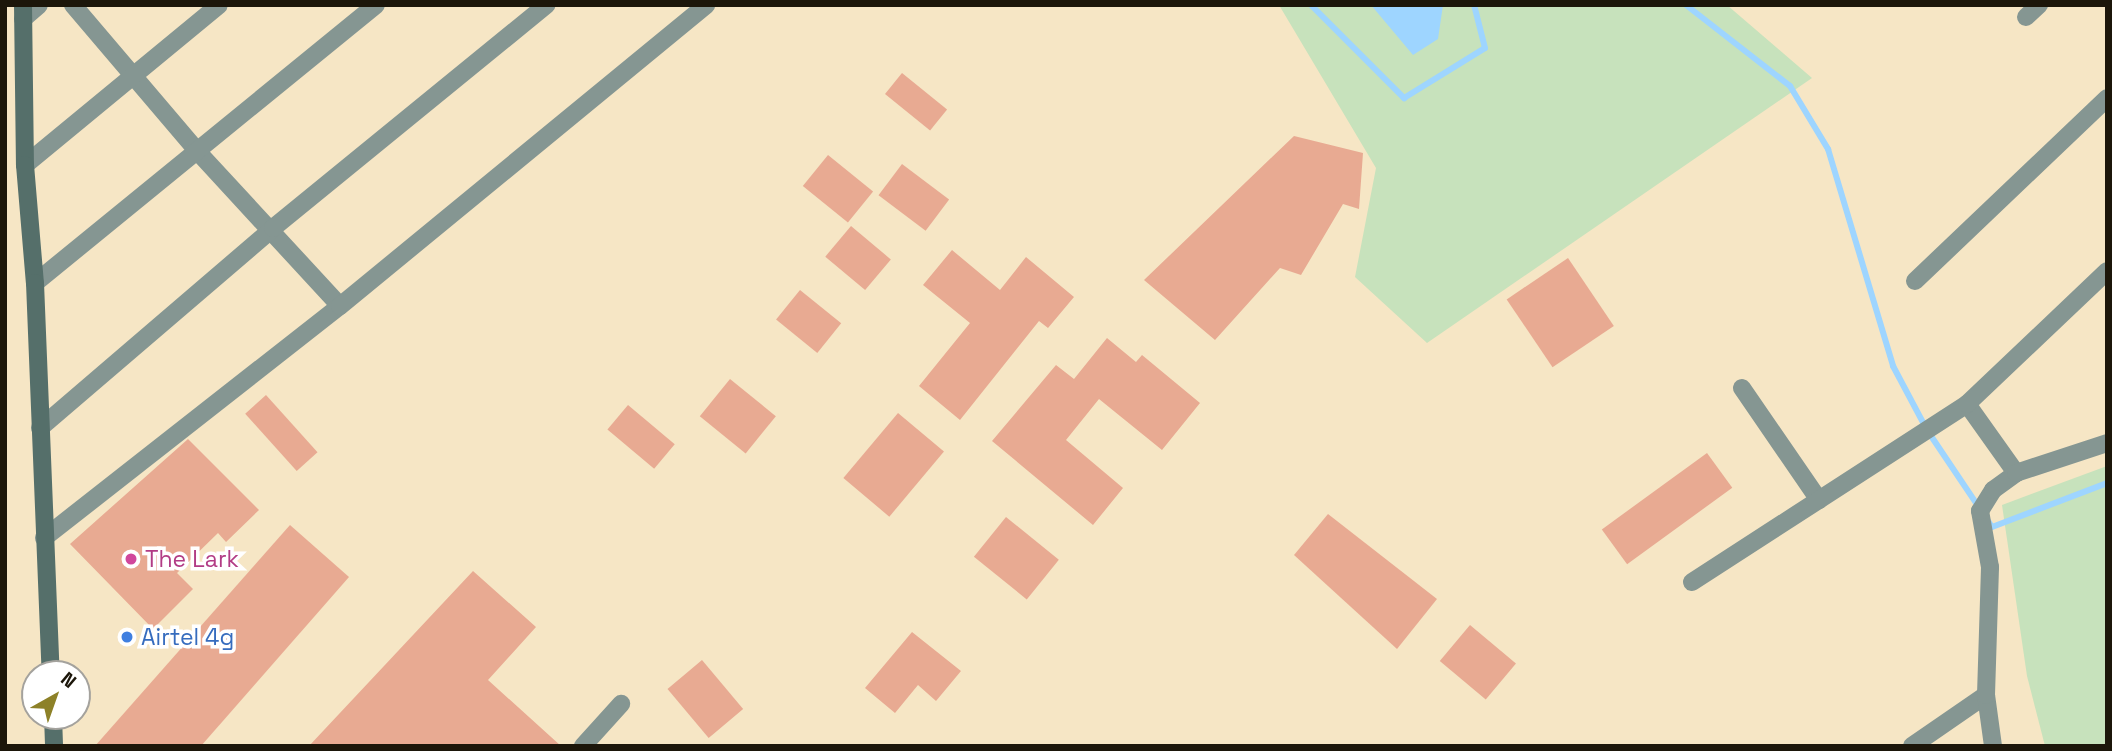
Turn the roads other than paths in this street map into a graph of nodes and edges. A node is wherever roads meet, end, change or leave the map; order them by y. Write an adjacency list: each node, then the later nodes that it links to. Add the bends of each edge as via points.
1 (38, 5): 7 (street)
2 (72, 5): 8 (street)
3 (219, 5): 8 (street)
4 (376, 5): 10 (street)
5 (546, 5): 12 (street)
6 (706, 5): 16 (street)
7 (23, 12): 11 (street)
8 (133, 76): 10 (street); 11 (street)
9 (2107, 99): 14 (street)
10 (198, 152): 12 (street); 15 (street)
11 (25, 165): 15 (street)
12 (273, 228): 16 (street); 19 (street)
13 (2107, 271): 18 (street)
14 (1915, 281)
15 (35, 282): 19 (street)
16 (340, 306): 23 (street)
17 (1742, 388): 22 (street)
18 (1967, 404): 21 (street); 22 (street)
19 (40, 428): 23 (street)
20 (2107, 443): 21 (street)
21 (2016, 473): 26 (street, via 1993,490 1980,511 1990,567)
22 (1819, 500): 24 (street)
23 (44, 538): 25 (street)
24 (1692, 582)
25 (50, 660)
26 (1986, 695): 29 (street); 30 (street)
27 (621, 704): 28 (street)
28 (583, 746)
29 (1912, 746)
30 (1993, 746)

